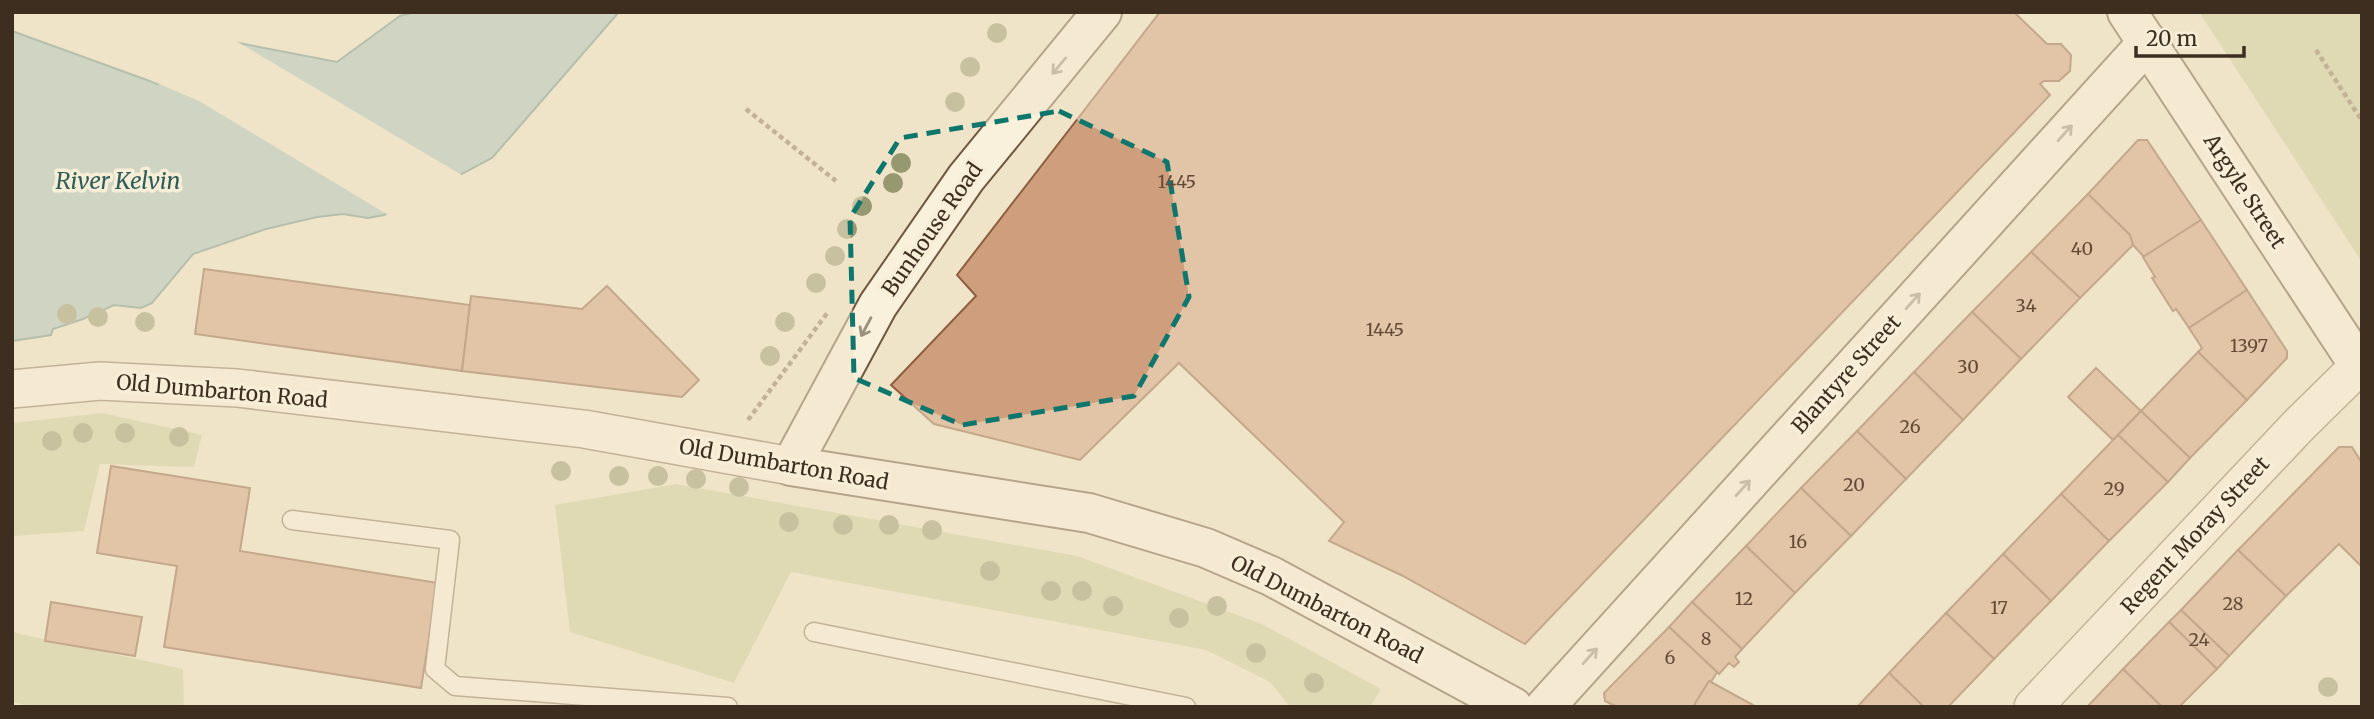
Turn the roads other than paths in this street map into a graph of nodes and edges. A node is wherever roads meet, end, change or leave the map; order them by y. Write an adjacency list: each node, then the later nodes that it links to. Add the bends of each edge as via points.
1 (1101, 12): 5 (street, Bunhouse Road, one-way to 5, via 965,178 878,305)
2 (2137, 27): 3 (street, Argyle Street); 11 (street, Blantyre Street, one-way to 2)
3 (2360, 368): 12 (street, Regent Moray Street, via 2299,425)
4 (12, 389): 5 (street, Old Dumbarton Road, via 100,381 237,388 584,429)
5 (791, 466): 10 (street, Old Dumbarton Road, via 1089,513 1206,548 1271,576)
6 (292, 520): 8 (lane, via 450,540 435,668 455,686)
7 (814, 632): 9 (lane)
8 (728, 707)
9 (1186, 707)
10 (1513, 707)
11 (1545, 707)
12 (2033, 707)

